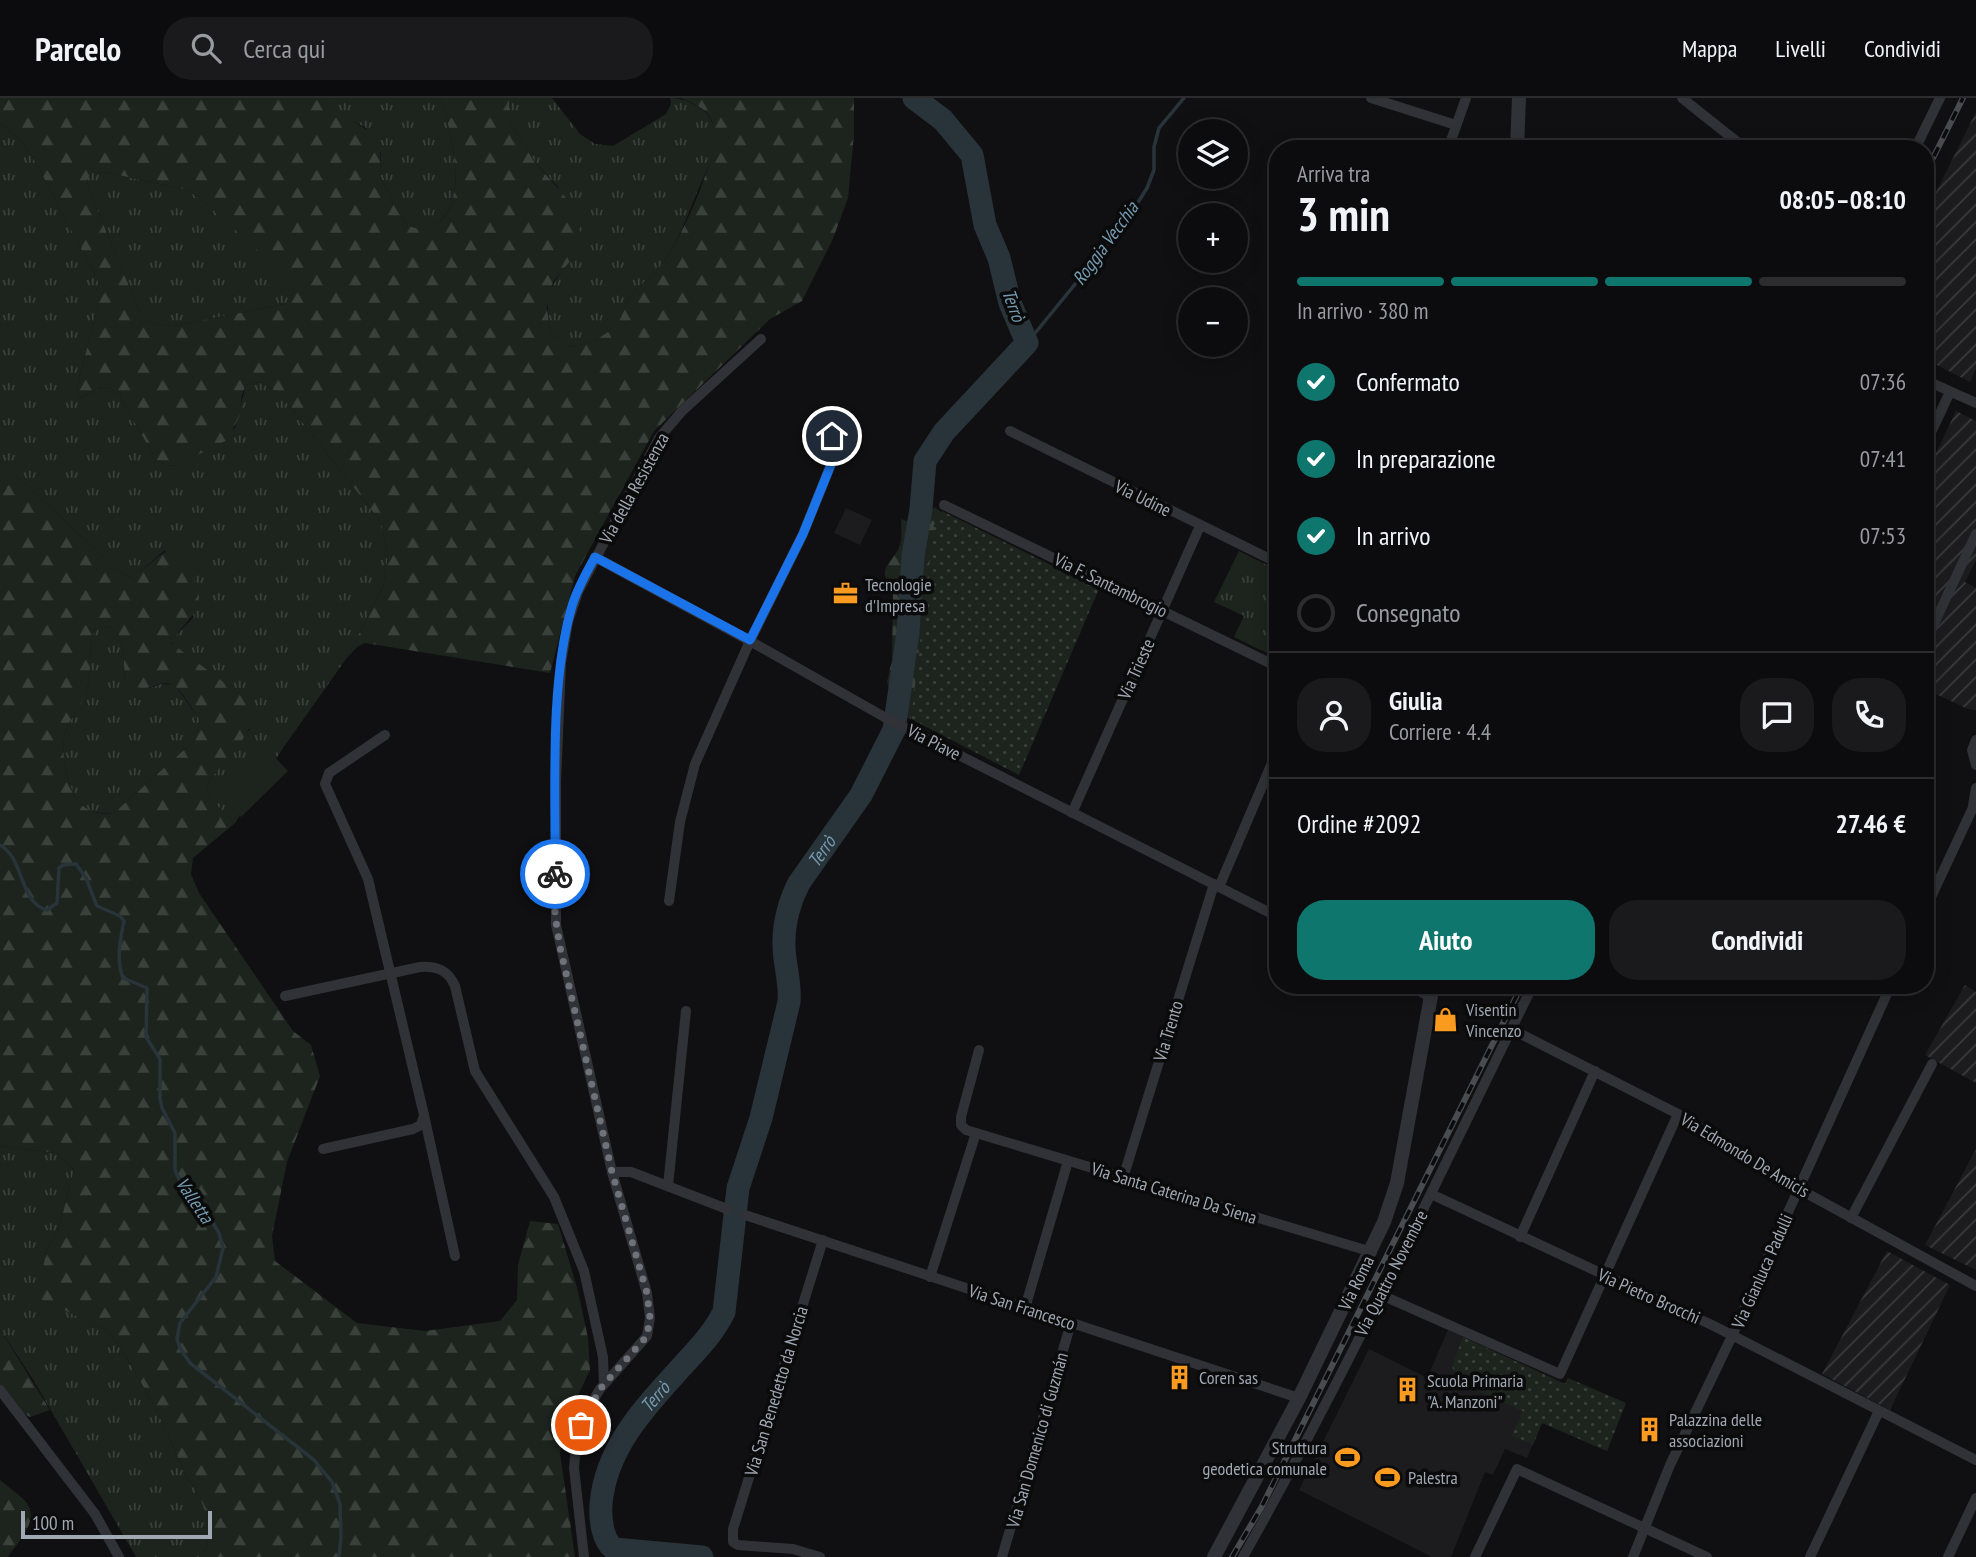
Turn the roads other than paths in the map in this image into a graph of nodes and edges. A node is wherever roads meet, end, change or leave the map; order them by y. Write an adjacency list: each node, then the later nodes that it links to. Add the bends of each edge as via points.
1 (1371, 98): 6 (street)
2 (1466, 98): 6 (street)
3 (1519, 98): 8 (street)
4 (1682, 98): 9 (street)
5 (1940, 98): 10 (street)
6 (1456, 125): 7 (street)
7 (1451, 140)
8 (1517, 140)
9 (1735, 140)
10 (1919, 140)
11 (761, 340): 21 (street, Via della Resistenza, via 663,434)
12 (1934, 384): 13 (street)
13 (1950, 392): 14 (street); 15 (street)
14 (1976, 402)
15 (1934, 426)
16 (1010, 431): 19 (street, Via Udine)
17 (832, 436): 25 (street, via 832,462 803,534)
18 (944, 505): 23 (street, Via F. Santambrogio)
19 (1200, 526): 22 (street, Via Udine); 23 (street, Via Trieste)
20 (1976, 534): 24 (street)
21 (595, 557): 25 (street, Via Piave); 53 (street, Via della Resistenza, via 573,605 560,671 555,908)
22 (1269, 559)
23 (1162, 610): 26 (street, Via F. Santambrogio); 33 (street, Via Trieste)
24 (1934, 624)
25 (750, 640): 33 (street, Via Piave, via 886,718); 36 (street, via 688,784)
26 (1269, 663)
27 (385, 735): 38 (street, via 329,773 325,784 368,880)
28 (1976, 740): 29 (street, via 1972,750)
29 (1976, 765)
30 (1269, 769): 34 (street, Via Trento)
31 (1976, 788): 32 (street)
32 (1974, 804): 35 (street)
33 (1072, 813): 34 (street, Via Piave)
34 (1217, 885): 37 (street, Via Piave); 54 (street, Via Trento)
35 (1934, 891)
36 (669, 901)
37 (1269, 912)
38 (389, 972): 42 (street); 49 (street); 72 (street, via 433,967 453,982 475,1071 554,1197 584,1271 603,1357)
39 (1431, 994): 63 (street, Via Roma, via 1396,1183)
40 (1528, 994): 44 (street, Via Quattro Novembre)
41 (1887, 994): 56 (street, Via Gianluca Padulli)
42 (285, 996)
43 (686, 1011): 55 (street)
44 (1511, 1029): 47 (street, Via Edmondo De Amicis); 57 (street, Via Quattro Novembre)
45 (979, 1050): 50 (street, via 961,1121 966,1130)
46 (1932, 1064): 60 (street)
47 (1595, 1071): 48 (street, Via Edmondo De Amicis); 61 (street)
48 (1678, 1114): 56 (street, Via Edmondo De Amicis); 65 (street)
49 (424, 1115): 51 (street, via 421,1125 413,1129); 64 (street)
50 (976, 1133): 52 (street, Via Santa Caterina Da Siena); 66 (street)
51 (323, 1149)
52 (1069, 1161): 54 (street, Via Santa Caterina Da Siena); 69 (street)
53 (612, 1172): 55 (street, via 631,1172); 72 (street, Via della Resistenza, via 650,1318 643,1342)
54 (1123, 1178): 63 (street, Via Santa Caterina Da Siena)
55 (668, 1186): 58 (street)
56 (1799, 1189): 60 (street, Via Edmondo De Amicis); 71 (street, Via Gianluca Padulli)
57 (1432, 1194): 61 (street, Via Pietro Brocchi); 68 (street, Via Quattro Novembre)
58 (727, 1209)
59 (745, 1215): 62 (street, Via San Francesco)
60 (1851, 1218): 67 (street, Via Edmondo De Amicis)
61 (1520, 1237): 65 (street, Via Pietro Brocchi)
62 (822, 1240): 66 (street, Via San Francesco); 81 (street, Via San Benedetto da Norcia, via 733,1530 733,1542 738,1545 793,1549)
63 (1372, 1252): 74 (street, Via Roma)
64 (455, 1256)
65 (1603, 1276): 68 (street, via 1560,1374); 71 (street, Via Pietro Brocchi)
66 (930, 1277): 69 (street, Via San Francesco)
67 (1976, 1286)
68 (1379, 1294): 84 (street, Via Quattro Novembre, via 1293,1469)
69 (1026, 1308): 70 (street, Via San Francesco)
70 (1072, 1323): 74 (street, Via San Francesco); 82 (street, Via San Domenico di Guzmán)
71 (1732, 1336): 75 (street, Via Pietro Brocchi); 78 (street, Via Gianluca Padulli)
72 (604, 1384): 80 (street, Via della Resistenza, via 585,1414 575,1446)
73 (0, 1390): 79 (street, via 94,1514)
74 (1300, 1398): 83 (street, Via Roma)
75 (1879, 1411): 76 (street, Via Pietro Brocchi); 88 (street)
76 (1976, 1460)
77 (1976, 1497): 89 (street)
78 (1645, 1528): 85 (street, via 1517,1469); 86 (street, Via Gianluca Padulli); 87 (street)
79 (119, 1557)
80 (584, 1557)
81 (820, 1557)
82 (1002, 1557)
83 (1214, 1557)
84 (1243, 1557)
85 (1475, 1557)
86 (1633, 1557)
87 (1707, 1557)
88 (1810, 1557)
89 (1948, 1557)

